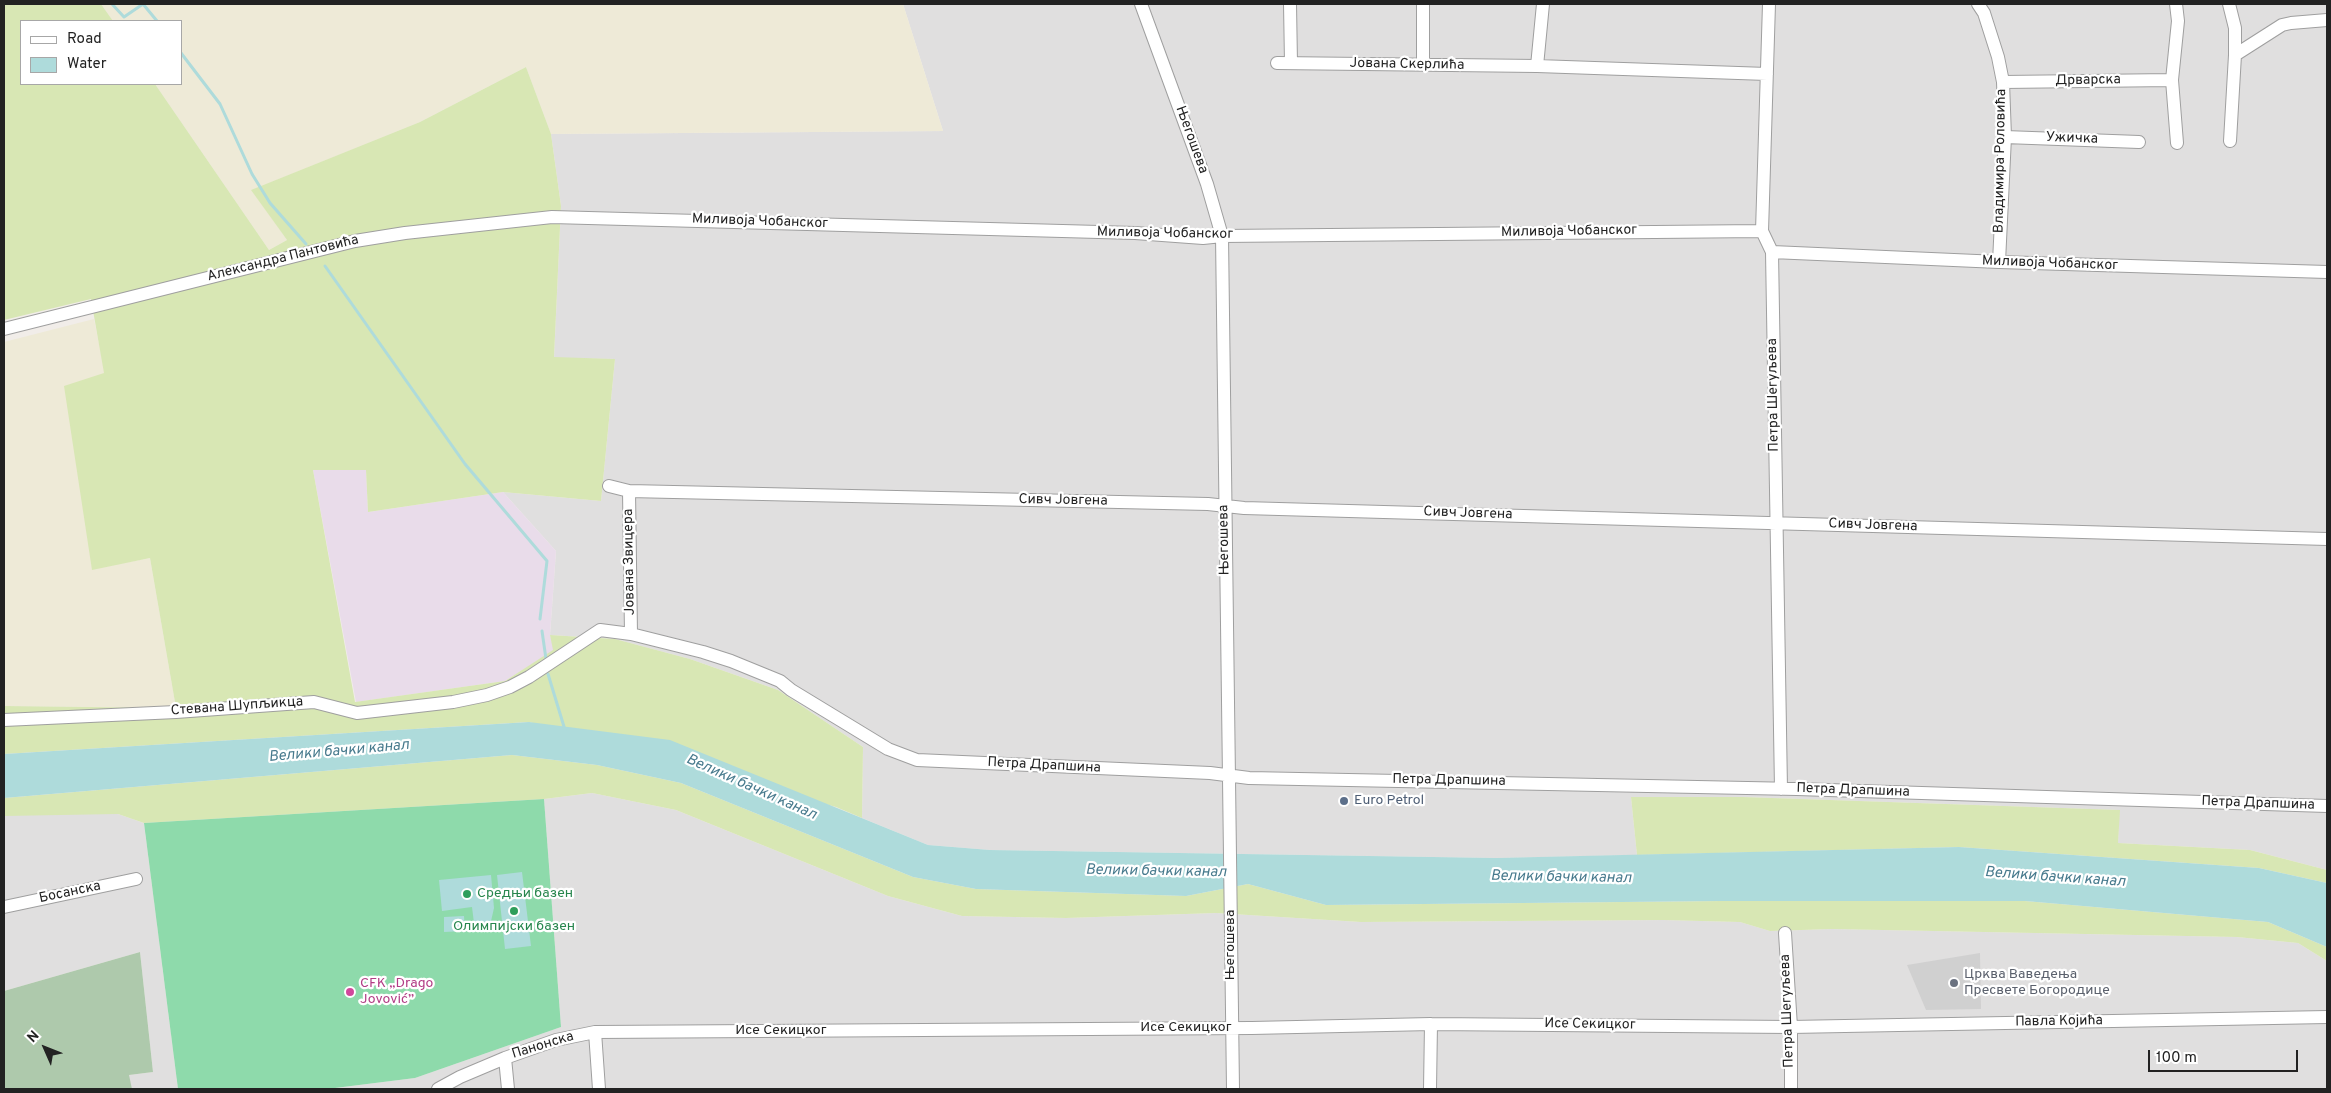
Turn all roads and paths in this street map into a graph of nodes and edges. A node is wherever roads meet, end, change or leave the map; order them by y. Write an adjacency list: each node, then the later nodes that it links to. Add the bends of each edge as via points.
1 (1141, 4): 24 (street, Његошева, via 1207,184)
2 (1290, 4): 12 (street)
3 (1423, 4): 13 (street)
4 (1543, 4): 14 (street)
5 (1769, 4): 15 (street, Петра Шегуљева)
6 (1978, 4): 17 (street, Владимира Роловића, via 1984,13)
7 (2176, 4): 16 (street, via 2178,21)
8 (2229, 4): 10 (street, via 2235,28)
9 (2327, 20): 10 (street, via 2282,25)
10 (2235, 55): 19 (street)
11 (1277, 63): 12 (street, Јована Скерлића)
12 (1291, 63): 13 (street, Јована Скерлића)
13 (1423, 65): 14 (street, Јована Скерлића)
14 (1537, 66): 15 (street, Јована Скерлића)
15 (1767, 74): 23 (street, Петра Шегуљева)
16 (2172, 80): 17 (street, Дрварска); 21 (street)
17 (2003, 82): 18 (street, Владимира Роловића)
18 (2005, 137): 20 (street, Ужичка); 26 (street, Владимира Роловића)
19 (2230, 141)
20 (2139, 142)
21 (2177, 142)
22 (568, 217): 24 (street, Миливоја Чобанског, via 1116,232 1204,238); 28 (street, Александра Пантовића, via 405,232 355,241)
23 (1762, 231): 24 (street, Миливоја Чобанског); 25 (street, Петра Шегуљева)
24 (1222, 236): 31 (street, Његошева)
25 (1772, 252): 26 (street, Миливоја Чобанског); 32 (street, Петра Шегуљева)
26 (1999, 262): 27 (street, Миливоја Чобанског)
27 (2327, 272)
28 (4, 329)
29 (609, 486): 30 (street, Сивч Јовгена)
30 (629, 491): 31 (street, Сивч Јовгена); 35 (street, Јована Звицера)
31 (1225, 506): 32 (street, Сивч Јовгена); 37 (street, Његошева)
32 (1776, 523): 33 (street, Сивч Јовгена); 38 (street, Петра Шегуљева)
33 (2327, 539)
34 (600, 630): 35 (street, Петра Драпшина); 36 (street, Стевана Шупљикца, via 510,687 453,702 357,712 314,702)
35 (631, 634): 37 (street, Петра Драпшина, via 731,661 780,681 888,749 917,760)
36 (4, 720)
37 (1228, 776): 38 (street, Петра Драпшина); 46 (street, Његошева)
38 (1781, 789): 39 (street, Петра Драпшина)
39 (2327, 806)
40 (136, 879): 41 (street, Босанска)
41 (4, 907)
42 (1785, 933): 45 (street, Петра Шегуљева)
43 (2327, 1016): 45 (street, Павла Којића)
44 (1431, 1024): 45 (street, Исе Секицког); 46 (street, Исе Секицког); 54 (street)
45 (1790, 1027): 55 (street, Петра Шегуљева)
46 (1231, 1028): 47 (street, Исе Секицког); 53 (street, Његошева)
47 (595, 1032): 48 (street, Исе Секицког); 52 (street)
48 (581, 1034): 49 (street, Панонска)
49 (505, 1058): 50 (street, Панонска); 51 (street, Панонска)
50 (438, 1089)
51 (508, 1089)
52 (599, 1089)
53 (1233, 1089)
54 (1430, 1089)
55 (1791, 1089)

